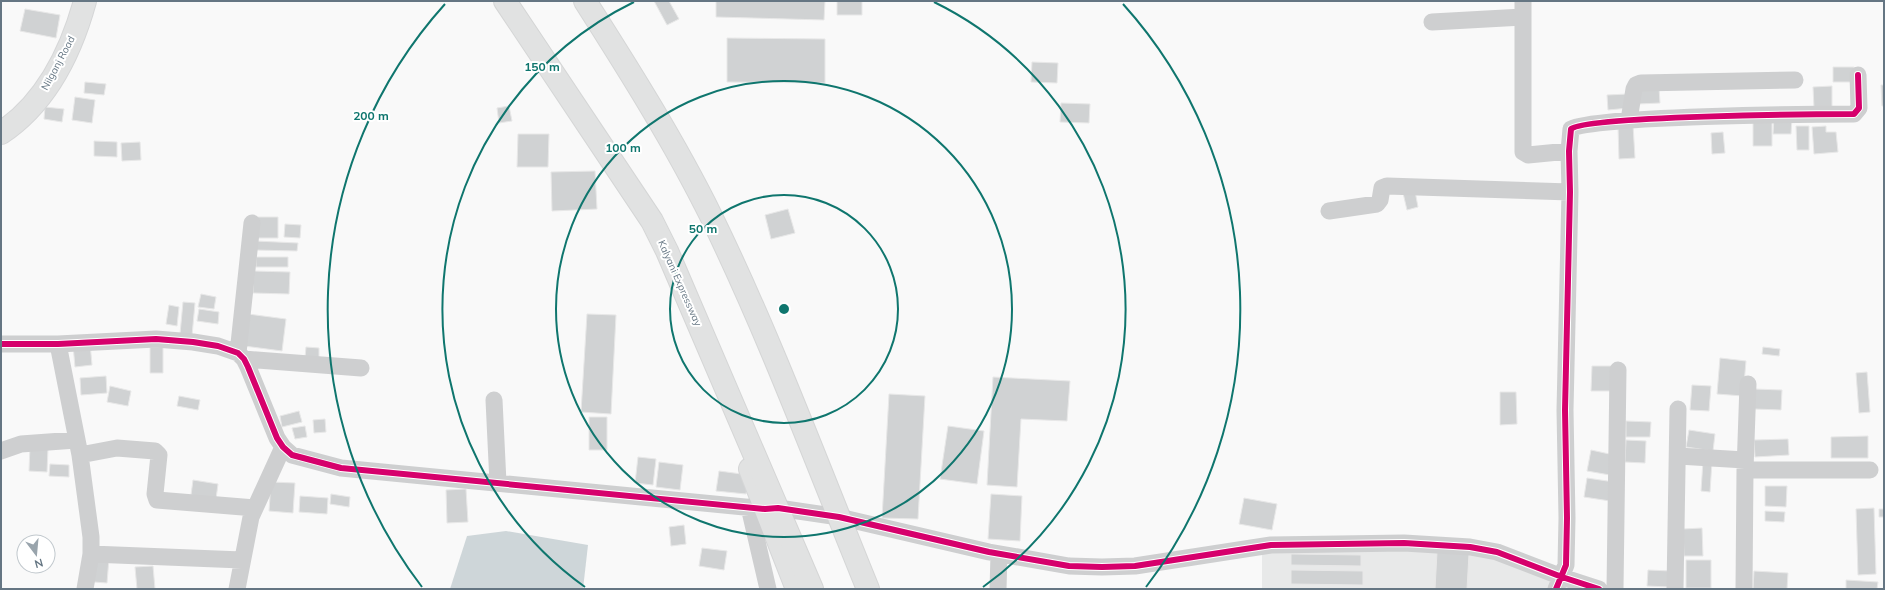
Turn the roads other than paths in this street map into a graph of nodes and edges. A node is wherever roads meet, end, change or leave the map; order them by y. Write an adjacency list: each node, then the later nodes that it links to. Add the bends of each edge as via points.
1 (85, 1): 9 (main road, Nilganj Road, via 67,52 51,81 27,113)
2 (505, 1): 30 (main road, Kalyani Expressway, via 652,221 667,251)
3 (585, 1): 31 (main road, via 653,111 710,215 749,298)
4 (1523, 9): 5 (street); 10 (street, via 1523,152 1528,155)
5 (1432, 22)
6 (1858, 75): 8 (street, via 1859,108 1854,114)
7 (1795, 80): 8 (street, via 1641,83 1634,89)
8 (1629, 120): 10 (street, via 1573,127 1569,134)
9 (1, 133)
10 (1568, 151): 11 (street)
11 (1570, 192): 12 (street, via 1387,186 1382,188 1377,204); 35 (street, via 1565,410 1566,565)
12 (1329, 211)
13 (252, 223): 16 (street)
14 (1, 344): 15 (street)
15 (58, 344): 16 (street, via 156,339 218,346); 22 (street)
16 (241, 356): 17 (street); 23 (street)
17 (361, 368)
18 (1618, 370): 44 (street)
19 (1748, 384): 26 (street)
20 (494, 400): 28 (street)
21 (1678, 409): 25 (street)
22 (78, 448): 24 (street, via 21,444); 29 (street, via 155,451 159,455 155,494 157,500); 32 (street, via 91,537)
23 (283, 448): 28 (street, via 292,455 341,468); 29 (street)
24 (1, 451)
25 (1678, 456): 26 (street); 45 (street)
26 (1745, 465): 27 (street); 46 (street)
27 (1870, 470)
28 (498, 483): 30 (street)
29 (255, 508): 34 (street)
30 (764, 508): 31 (street); 38 (street); 39 (main road); 40 (main road, Kalyani Expressway)
31 (839, 517): 33 (street); 41 (main road)
32 (91, 554): 34 (street); 36 (street)
33 (1000, 554): 35 (street, via 1069,566 1102,567 1135,566 1271,545 1404,543 1470,547 1497,552); 42 (street)
34 (242, 560): 37 (street)
35 (1559, 583): 43 (street)
36 (85, 589)
37 (237, 589)
38 (768, 589)
39 (797, 589)
40 (812, 589)
41 (868, 589)
42 (998, 589)
43 (1599, 589)
44 (1615, 589)
45 (1675, 589)
46 (1744, 589)

